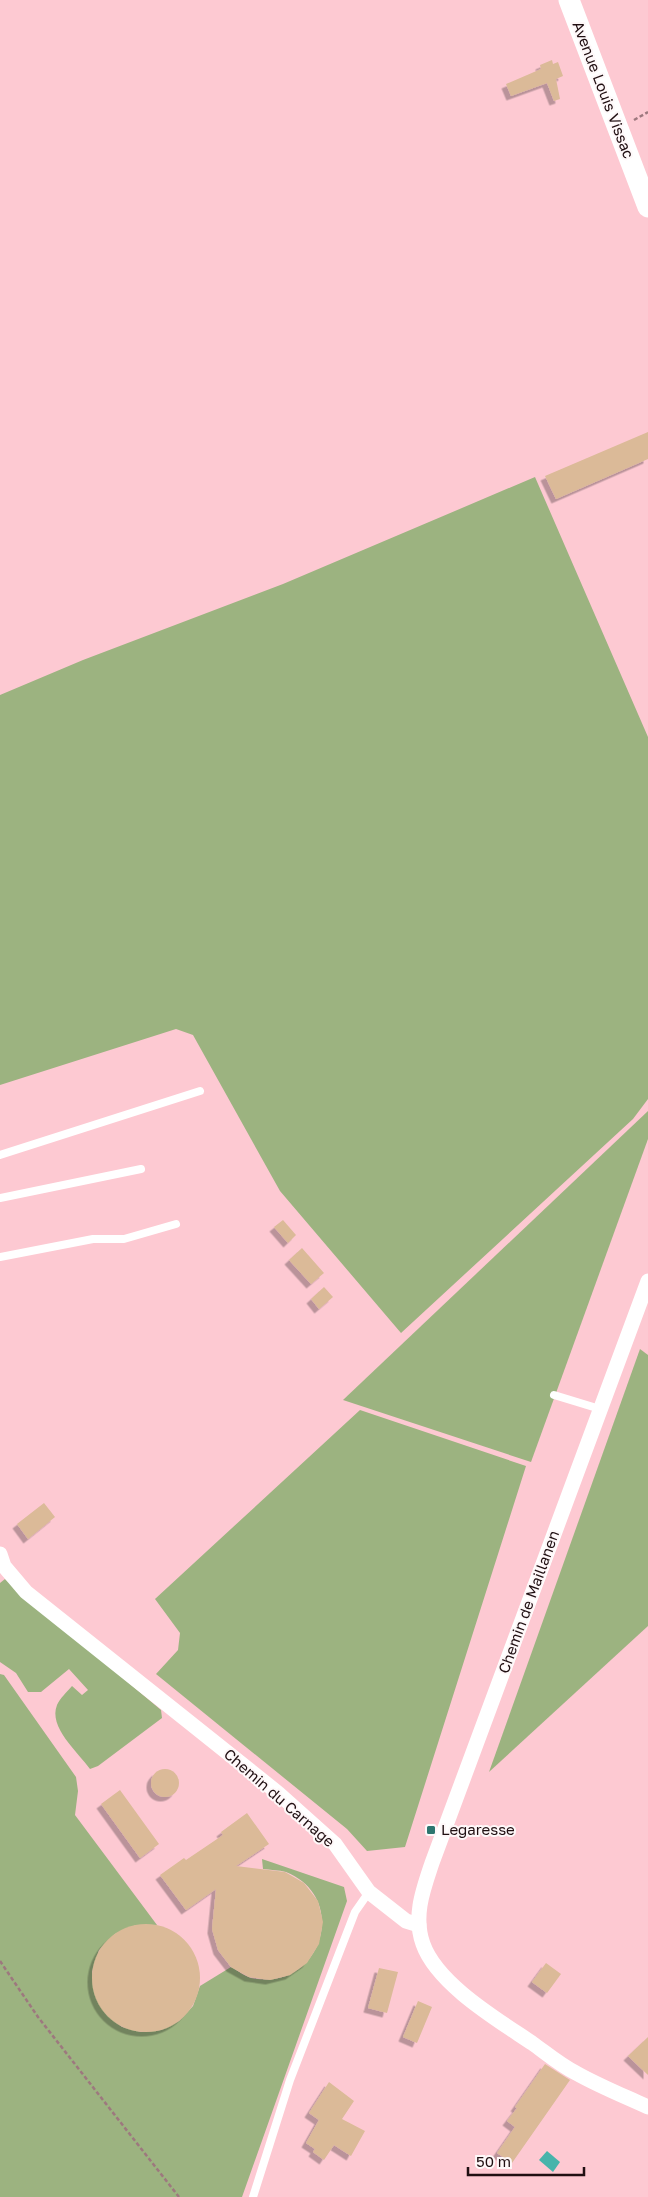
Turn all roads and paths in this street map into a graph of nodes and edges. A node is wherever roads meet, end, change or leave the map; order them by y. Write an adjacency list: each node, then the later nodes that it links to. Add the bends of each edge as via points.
1 (569, 0): 2 (main road, Avenue Louis Vissac)
2 (648, 208)
3 (200, 1091): 4 (lane)
4 (0, 1156)
5 (141, 1169): 6 (lane)
6 (0, 1198)
7 (176, 1224): 8 (lane, via 124,1239 93,1239)
8 (0, 1257)
9 (648, 1281): 11 (street, Chemin de Maillanen)
10 (554, 1395): 11 (lane)
11 (600, 1409): 14 (street, Chemin de Maillanen, via 432,1863 419,1902)
12 (0, 1554): 13 (street, Chemin du Carnage, via 4,1566 26,1592 278,1793 335,1844)
13 (368, 1892): 14 (street, Chemin du Carnage, via 406,1921); 18 (lane, via 355,1912 290,2080)
14 (419, 1925): 16 (street, via 424,1945 434,1963 478,2005 574,2072)
15 (0, 1961): 17 (path, via 38,2017)
16 (648, 2107)
17 (179, 2197)
18 (253, 2197)

